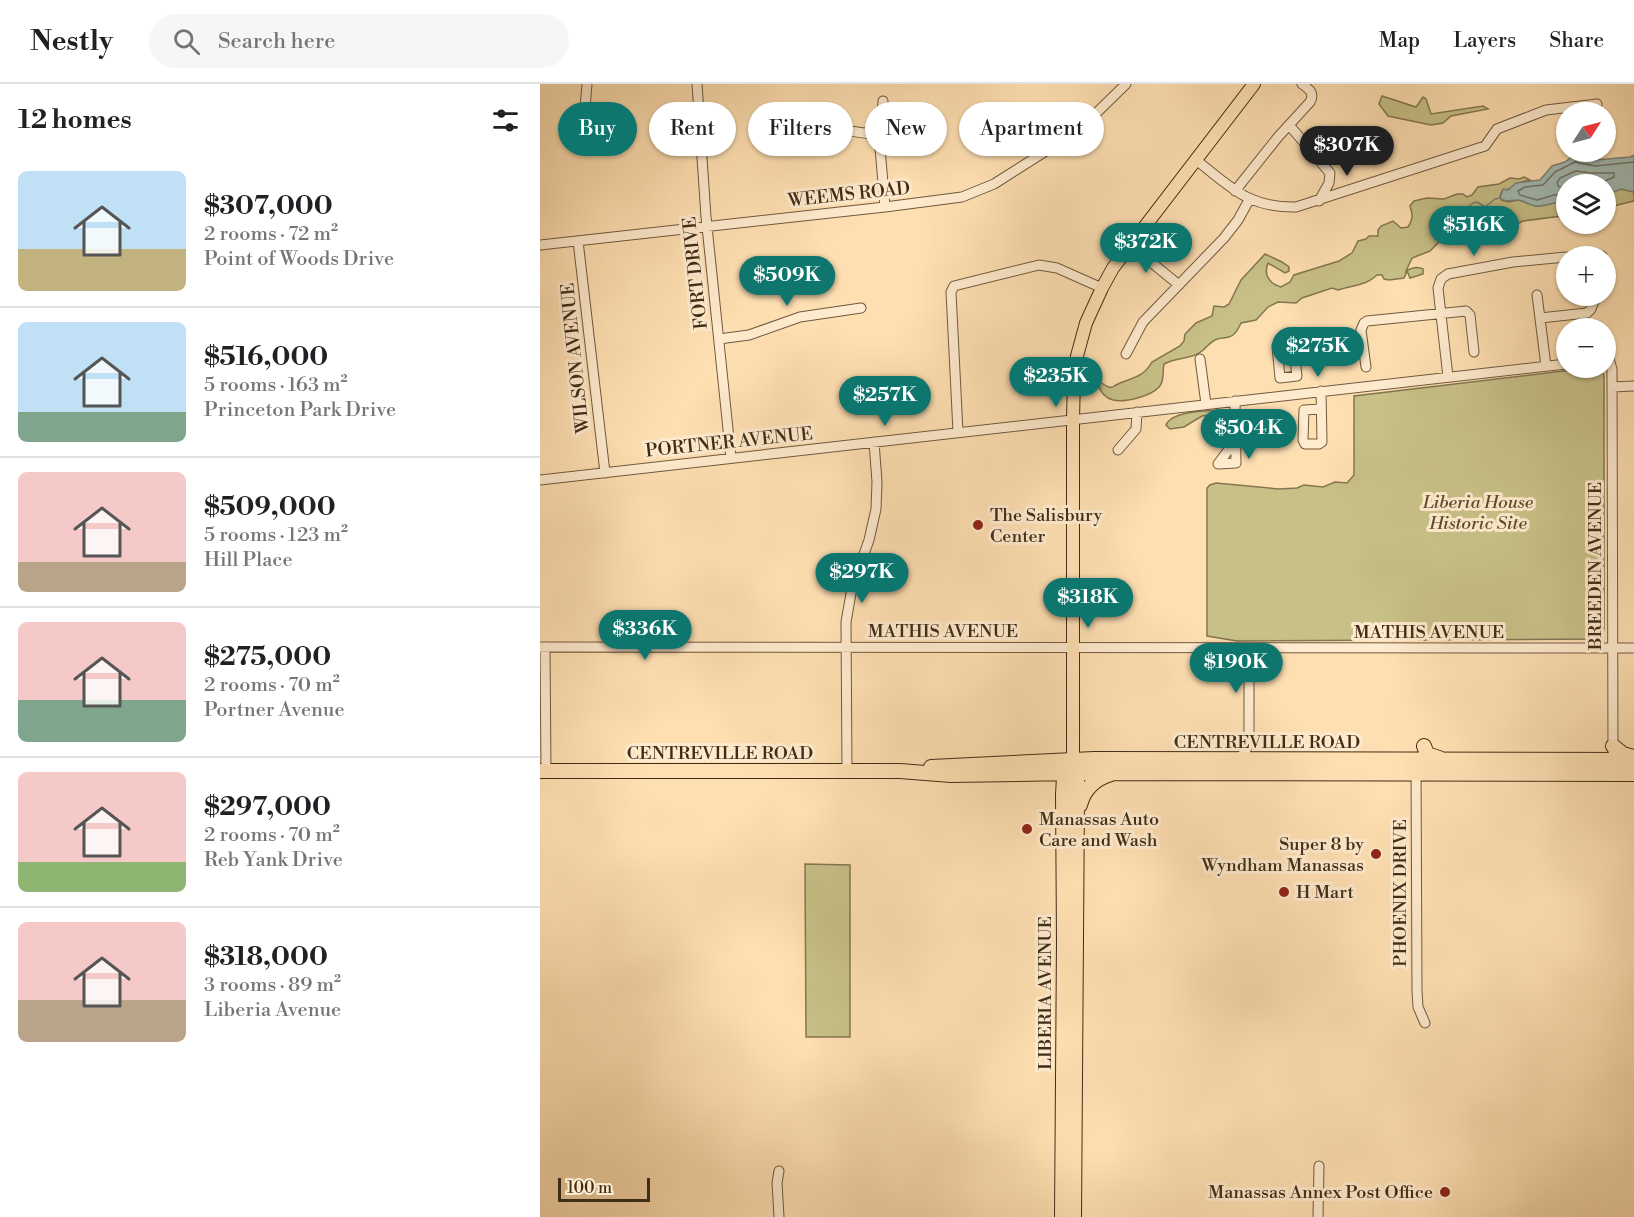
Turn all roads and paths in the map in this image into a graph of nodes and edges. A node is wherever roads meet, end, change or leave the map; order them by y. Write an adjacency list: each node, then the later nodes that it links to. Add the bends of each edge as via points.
1 (587, 84): 6 (street)
2 (697, 84): 15 (street, FORT DRIVE)
3 (1126, 84): 14 (street, WEEMS ROAD, via 1079,130 994,184 962,197)
4 (1254, 84): 10 (main road, LIBERIA AVENUE)
5 (1302, 84): 8 (street, via 1311,92 1312,99)
6 (585, 102)
7 (1556, 109): 13 (street, via 1497,129 1485,146)
8 (1289, 125): 11 (street); 13 (street, via 1330,173)
9 (882, 156): 14 (street)
10 (1196, 160): 11 (street); 18 (main road, LIBERIA AVENUE)
11 (1235, 191): 12 (street)
12 (1249, 200): 13 (street, via 1278,207); 20 (street, via 1224,238)
13 (1319, 201)
14 (885, 207): 15 (street, WEEMS ROAD)
15 (706, 227): 16 (street, WEEMS ROAD); 27 (street, FORT DRIVE)
16 (578, 241): 17 (street, WEEMS ROAD); 51 (street, WILSON AVENUE)
17 (540, 245)
18 (1130, 245): 20 (street); 21 (main road, LIBERIA AVENUE)
19 (1556, 258): 25 (street, via 1445,275 1438,284)
20 (1179, 285): 29 (street, via 1143,322)
21 (1102, 288): 45 (main road, LIBERIA AVENUE, via 1077,356); 46 (street, via 1057,268 1039,265 954,286 951,292)
22 (1537, 295): 26 (street)
23 (1592, 306): 26 (street, via 1587,313)
24 (861, 308): 27 (street, via 800,317 749,335)
25 (1441, 314): 28 (street, via 1469,312); 33 (street, via 1364,323 1361,330); 35 (street)
26 (1540, 318): 32 (street)
27 (718, 339): 50 (street, FORT DRIVE)
28 (1474, 352)
29 (1126, 354)
30 (1200, 358): 42 (street)
31 (1556, 365): 32 (street, PORTNER AVENUE)
32 (1546, 366): 35 (street, PORTNER AVENUE)
33 (1366, 367)
34 (1287, 377): 40 (street)
35 (1448, 377): 39 (street, PORTNER AVENUE)
36 (1612, 378): 38 (street, BREEDEN AVENUE)
37 (1634, 386): 38 (street)
38 (1612, 387): 58 (street, BREEDEN AVENUE)
39 (1321, 391): 40 (street, PORTNER AVENUE); 43 (street)
40 (1289, 395): 41 (street, PORTNER AVENUE)
41 (1235, 401): 42 (street, PORTNER AVENUE); 47 (street)
42 (1206, 404): 44 (street, PORTNER AVENUE)
43 (1321, 409)
44 (1137, 412): 45 (street, PORTNER AVENUE); 49 (street, via 1136,429)
45 (1073, 420): 46 (street, PORTNER AVENUE); 55 (main road, LIBERIA AVENUE)
46 (958, 432): 48 (street, PORTNER AVENUE)
47 (1236, 441)
48 (874, 442): 50 (street, PORTNER AVENUE); 54 (street, via 876,509 848,606)
49 (1118, 450)
50 (731, 458): 51 (street, PORTNER AVENUE)
51 (605, 473): 52 (street, PORTNER AVENUE)
52 (540, 480)
53 (543, 647): 54 (street, MATHIS AVENUE); 69 (street)
54 (846, 648): 55 (street, MATHIS AVENUE); 70 (street)
55 (1073, 648): 56 (street, MATHIS AVENUE); 66 (main road, LIBERIA AVENUE)
56 (1249, 648): 58 (street, MATHIS AVENUE); 59 (street)
57 (1634, 648): 58 (street, MATHIS AVENUE)
58 (1612, 649): 61 (street, BREEDEN AVENUE)
59 (1250, 740): 63 (street, via 1245,753); 64 (street, via 1258,753)
60 (1424, 746): 65 (highway, via 1427,754)
61 (1613, 746): 62 (highway); 68 (street, BREEDEN AVENUE)
62 (1634, 759): 68 (highway, CENTREVILLE ROAD)
63 (1235, 760): 64 (highway, CENTREVILLE ROAD); 66 (highway, CENTREVILLE ROAD)
64 (1280, 760): 67 (highway, CENTREVILLE ROAD)
65 (1447, 761): 67 (highway, CENTREVILLE ROAD); 68 (highway, CENTREVILLE ROAD)
66 (1072, 766): 71 (highway, CENTREVILLE ROAD, via 950,765); 72 (highway, CENTREVILLE ROAD); 73 (highway, CENTREVILLE ROAD); 75 (highway, LIBERIA AVENUE, via 1064,778); 76 (highway, LIBERIA AVENUE, via 1077,779)
67 (1416, 767): 68 (highway, CENTREVILLE ROAD); 73 (highway, CENTREVILLE ROAD); 77 (street, PHOENIX DRIVE, via 1417,991)
68 (1614, 767): 74 (highway, CENTREVILLE ROAD)
69 (543, 771): 70 (highway, CENTREVILLE ROAD)
70 (847, 771): 71 (highway, CENTREVILLE ROAD)
71 (900, 771): 72 (highway, CENTREVILLE ROAD, via 951,775)
72 (1035, 773): 75 (highway, via 1054,780)
73 (1114, 773): 76 (highway, via 1087,789)
74 (1634, 774)
75 (1063, 794): 81 (highway, LIBERIA AVENUE)
76 (1077, 816): 82 (highway, LIBERIA AVENUE)
77 (1425, 1023)
78 (1319, 1166): 83 (street)
79 (779, 1171): 80 (street)
80 (780, 1217)
81 (1062, 1217)
82 (1074, 1217)
83 (1318, 1217)

